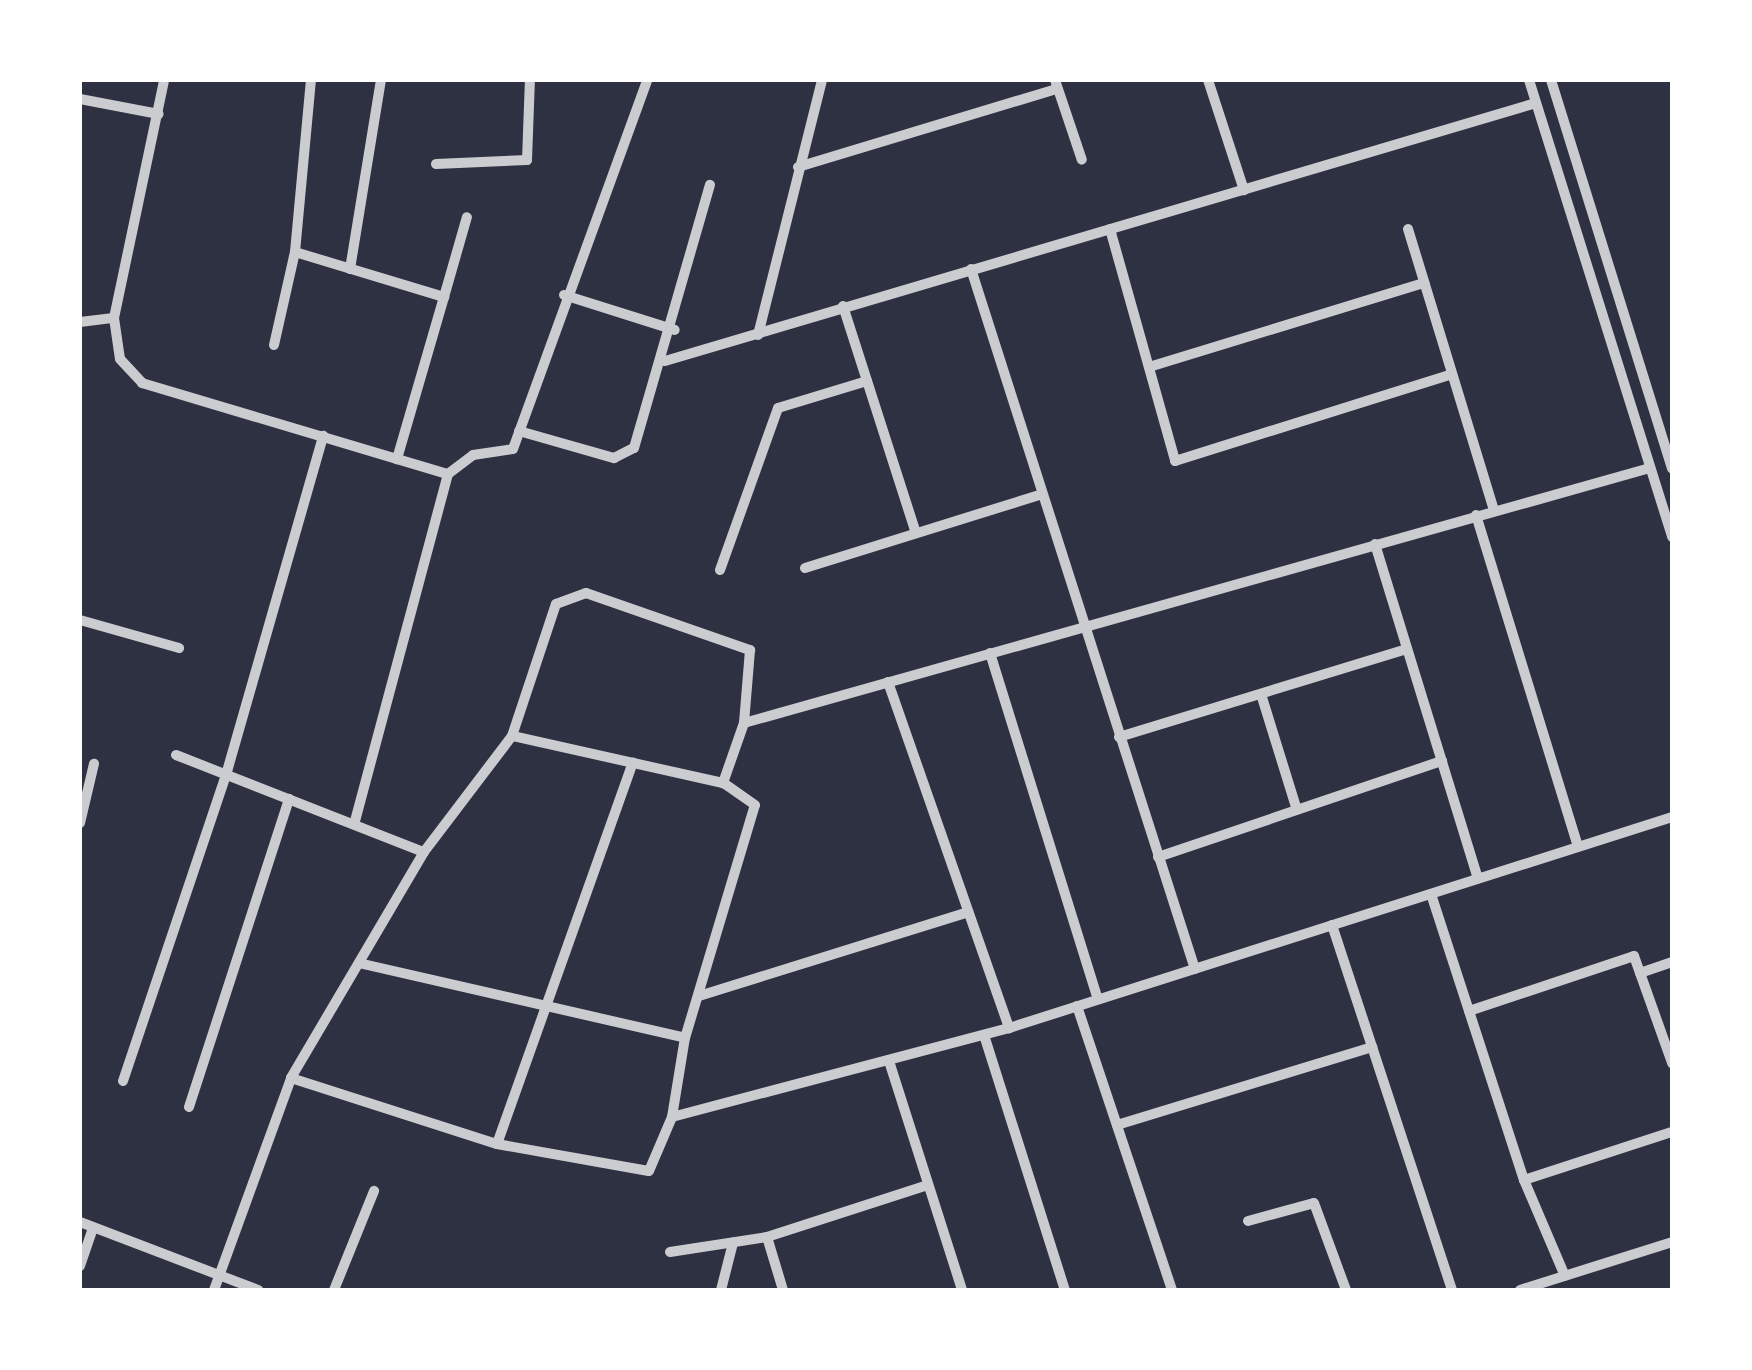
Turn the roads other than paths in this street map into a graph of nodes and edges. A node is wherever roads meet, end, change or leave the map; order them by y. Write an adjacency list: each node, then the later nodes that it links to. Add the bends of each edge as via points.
1 (164, 80): 13 (street)
2 (311, 80): 22 (street)
3 (381, 80): 23 (street)
4 (530, 80): 15 (street, via 527,160)
5 (647, 80): 26 (street)
6 (822, 80): 16 (street)
7 (1208, 80): 18 (street)
8 (1529, 80): 12 (street)
9 (1551, 80): 42 (street)
10 (1056, 84): 14 (street); 16 (street)
11 (80, 98): 13 (street)
12 (1536, 103): 18 (street); 41 (street)
13 (158, 114): 29 (street)
14 (1082, 160)
15 (436, 164)
16 (798, 167): 32 (street)
17 (710, 186): 31 (street)
18 (1244, 190): 20 (street)
19 (467, 217): 27 (street)
20 (1110, 229): 24 (street); 35 (street)
21 (1408, 230): 25 (street)
22 (295, 252): 23 (street); 33 (street)
23 (350, 269): 27 (street)
24 (971, 269): 28 (street); 44 (street)
25 (1424, 283): 35 (street); 36 (street)
26 (564, 295): 31 (street); 38 (street)
27 (444, 297): 40 (street)
28 (843, 306): 32 (street); 37 (street)
29 (114, 318): 30 (street); 39 (street, via 120,359 142,382)
30 (80, 322)
31 (674, 330): 34 (street)
32 (758, 335): 34 (street)
33 (274, 345)
34 (666, 361): 38 (street, via 626,456)
35 (1149, 367): 36 (street, via 1176,461)
36 (1452, 374): 45 (street)
37 (867, 382): 47 (street); 51 (street, via 778,408)
38 (519, 431): 43 (street, via 506,454 473,456)
39 (323, 436): 40 (street); 66 (street)
40 (396, 459): 43 (street)
41 (1650, 468): 45 (street); 48 (street)
42 (1672, 469)
43 (448, 474): 72 (street)
44 (1042, 494): 47 (street); 53 (street)
45 (1494, 510): 46 (street)
46 (1476, 515): 49 (street); 73 (street)
47 (916, 534): 50 (street)
48 (1672, 537)
49 (1375, 544): 53 (street); 55 (street)
50 (806, 568)
51 (720, 570)
52 (80, 620): 54 (street)
53 (1083, 626): 56 (street); 61 (street)
54 (178, 648)
55 (1407, 649): 58 (street); 63 (street)
56 (990, 653): 57 (street); 85 (street)
57 (888, 682): 59 (street); 78 (street)
58 (1261, 694): 61 (street); 69 (street)
59 (744, 722): 60 (street, via 750,650 586,593 556,604); 67 (street)
60 (512, 736): 64 (street); 74 (street)
61 (1119, 737): 75 (street)
62 (176, 756): 66 (street)
63 (1442, 761): 69 (street); 76 (street)
64 (633, 762): 67 (street); 86 (street)
65 (94, 764): 71 (street)
66 (226, 774): 68 (street); 96 (street)
67 (722, 782): 84 (street, via 755,805)
68 (288, 799): 72 (street); 97 (street)
69 (1296, 810): 75 (street)
70 (1672, 817): 73 (street)
71 (80, 823)
72 (354, 824): 74 (street)
73 (1578, 846): 76 (street)
74 (424, 852): 81 (street)
75 (1158, 857): 82 (street)
76 (1478, 878): 77 (street)
77 (1431, 894): 79 (street); 88 (street)
78 (968, 912): 84 (street); 89 (street)
79 (1332, 925): 82 (street); 92 (street)
80 (1672, 962): 83 (street)
81 (363, 964): 86 (street); 95 (street)
82 (1195, 968): 85 (street)
83 (1640, 973): 88 (street, via 1634,956); 94 (street)
84 (699, 996): 91 (street)
85 (1098, 1000): 87 (street)
86 (540, 1005): 91 (street); 101 (street)
87 (1077, 1006): 89 (street); 99 (street)
88 (1470, 1012): 102 (street)
89 (1009, 1028): 90 (street)
90 (984, 1035): 93 (street); 121 (street)
91 (685, 1038): 98 (street)
92 (1372, 1047): 99 (street); 124 (street)
93 (889, 1061): 98 (street); 103 (street)
94 (1672, 1063)
95 (291, 1078): 101 (street); 114 (street)
96 (123, 1080)
97 (189, 1107)
98 (672, 1117): 101 (street, via 649,1171)
99 (1117, 1124): 122 (street)
100 (1672, 1132): 102 (street)
101 (497, 1144)
102 (1524, 1180): 113 (street)
103 (928, 1185): 108 (street); 120 (street)
104 (374, 1191): 117 (street)
105 (1248, 1221): 123 (street, via 1314,1203)
106 (80, 1222): 107 (street)
107 (93, 1228): 112 (street); 114 (street)
108 (767, 1236): 110 (street); 119 (street)
109 (1672, 1242): 113 (street)
110 (734, 1243): 111 (street); 118 (street)
111 (670, 1252)
112 (80, 1266)
113 (1565, 1276): 125 (street)
114 (219, 1277): 115 (street); 116 (street)
115 (214, 1290)
116 (258, 1290)
117 (334, 1290)
118 (721, 1290)
119 (784, 1290)
120 (962, 1290)
121 (1066, 1290)
122 (1172, 1290)
123 (1346, 1290)
124 (1452, 1290)
125 (1520, 1290)

